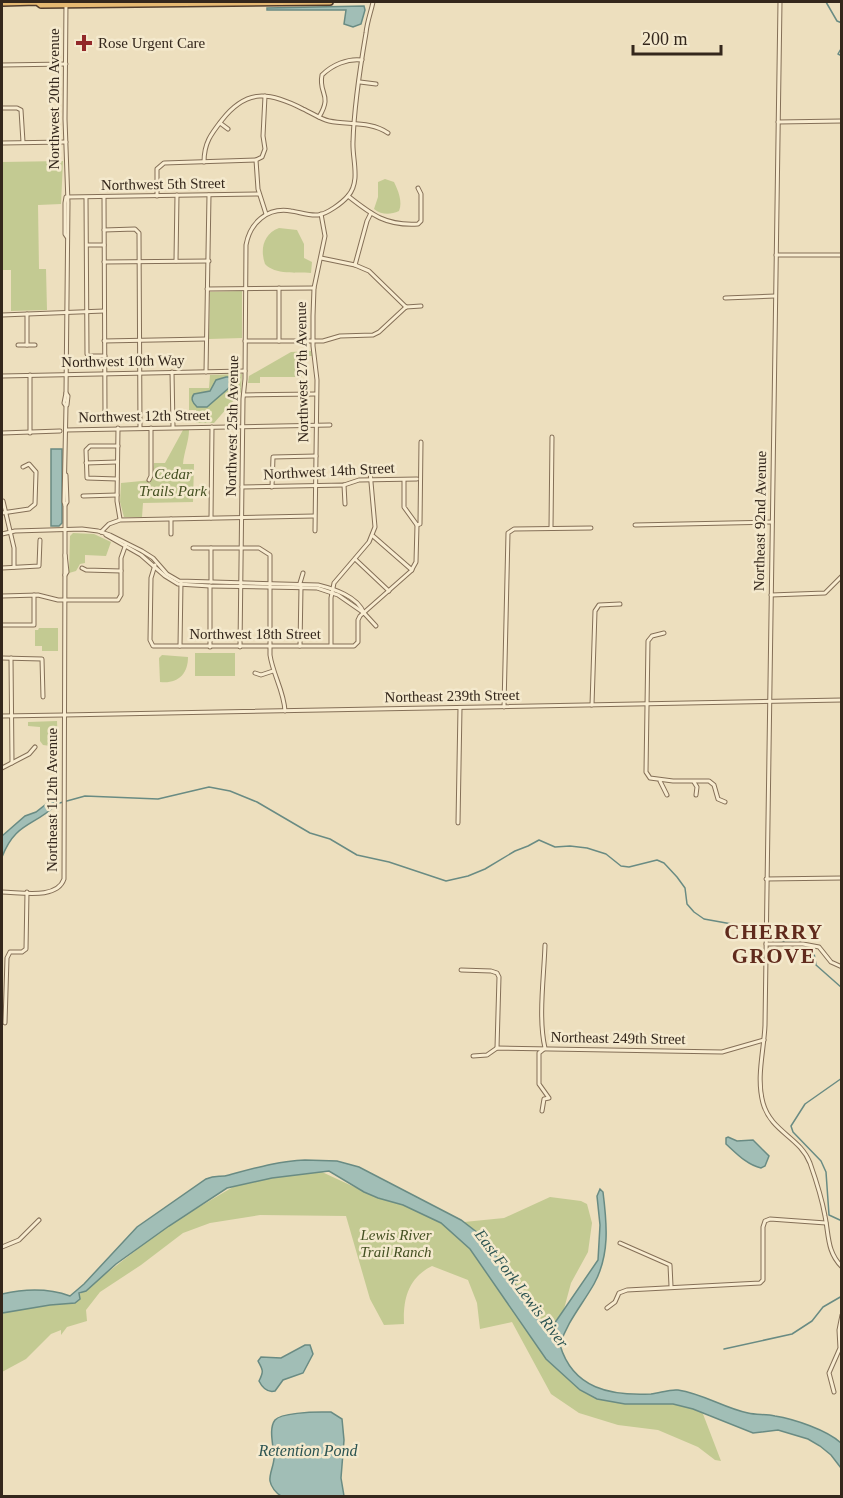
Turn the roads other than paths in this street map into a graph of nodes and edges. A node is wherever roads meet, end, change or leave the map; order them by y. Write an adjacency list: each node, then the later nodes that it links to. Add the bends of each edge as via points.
1 (37, 2): 5 (highway); 6 (highway)
2 (330, 2): 6 (highway)
3 (373, 2): 7 (street)
4 (780, 2): 15 (street, Northeast 92nd Avenue)
5 (2, 3)
6 (67, 3): 8 (street, Northwest 20th Avenue)
7 (363, 60): 10 (street); 14 (street, via 350,59 322,75 326,99)
8 (66, 64): 9 (street); 23 (street, Northwest 20th Avenue)
9 (2, 65)
10 (360, 82): 11 (street); 18 (street)
11 (376, 84)
12 (266, 96): 14 (street, via 281,98); 17 (street, via 254,96 239,103); 24 (street, via 265,151)
13 (2, 108): 22 (street, via 21,110)
14 (320, 117): 18 (street)
15 (778, 122): 16 (street); 41 (street, Northeast 92nd Avenue)
16 (842, 122)
17 (220, 123): 19 (street); 25 (street, via 206,143)
18 (355, 124): 20 (street); 31 (street, via 354,183)
19 (228, 129)
20 (388, 133)
21 (2, 142): 22 (street)
22 (23, 142): 23 (street)
23 (66, 142): 32 (street, Northwest 20th Avenue)
24 (256, 160): 25 (street); 27 (street)
25 (204, 162): 30 (street, via 159,165)
26 (418, 188): 35 (street, via 420,223 395,224)
27 (259, 194): 29 (street, Northwest 5th Street); 36 (street)
28 (177, 195): 29 (street, Northwest 5th Street); 30 (street, Northwest 5th Street); 44 (street)
29 (209, 195): 45 (street)
30 (157, 196): 34 (street, Northwest 5th Street)
31 (348, 196): 35 (street); 37 (street)
32 (66, 197): 33 (street, Northwest 5th Street); 59 (street, Northwest 20th Avenue)
33 (87, 197): 34 (street, Northwest 5th Street); 39 (street)
34 (104, 197): 38 (street)
35 (371, 213): 48 (street)
36 (266, 214): 37 (street, via 283,210); 49 (street, Northwest 25th Avenue, via 248,235)
37 (321, 214): 43 (street, Northwest 27th Avenue, via 325,233)
38 (104, 230): 40 (street); 47 (street, via 138,230)
39 (87, 245): 40 (street); 57 (street)
40 (104, 245): 46 (street)
41 (776, 255): 42 (street); 54 (street, Northeast 92nd Avenue)
42 (842, 255)
43 (321, 258): 48 (street); 51 (street, Northwest 27th Avenue)
44 (176, 261): 45 (street); 47 (street)
45 (209, 261): 52 (street)
46 (104, 262): 47 (street); 58 (street)
47 (140, 262): 63 (street)
48 (355, 265): 56 (street, via 369,271)
49 (246, 288): 50 (street); 52 (street); 65 (street, Northwest 25th Avenue)
50 (279, 288): 51 (street); 66 (street)
51 (314, 288): 67 (street, Northwest 27th Avenue)
52 (207, 289): 62 (street)
53 (725, 297): 54 (street)
54 (775, 297): 123 (street, Northeast 92nd Avenue)
55 (421, 306): 56 (street)
56 (406, 307): 67 (street, via 375,335)
57 (86, 311): 58 (street); 59 (street); 71 (street, via 87,354)
58 (104, 311): 64 (street)
59 (67, 313): 60 (street); 76 (street, Northwest 20th Avenue)
60 (27, 314): 61 (street); 69 (street)
61 (2, 315)
62 (206, 339): 63 (street); 74 (street)
63 (140, 340): 64 (street); 75 (street)
64 (104, 341): 71 (street)
65 (245, 341): 66 (street); 72 (street, Northwest 25th Avenue)
66 (279, 341): 67 (street)
67 (313, 341): 80 (street, Northwest 27th Avenue)
68 (18, 345): 69 (street)
69 (27, 345): 70 (street)
70 (34, 345)
71 (105, 356): 77 (street)
72 (245, 371): 74 (street, Northwest 10th Way); 81 (street, Northwest 25th Avenue)
73 (172, 372): 74 (street, Northwest 10th Way); 75 (street, Northwest 10th Way); 86 (street)
74 (206, 372)
75 (140, 373): 77 (street, Northwest 10th Way); 89 (street)
76 (67, 374): 77 (street, Northwest 10th Way); 78 (street, Northwest 10th Way); 91 (street, Northwest 20th Avenue)
77 (105, 374): 82 (street)
78 (30, 375): 79 (street, Northwest 10th Way); 94 (street)
79 (2, 376)
80 (316, 394): 81 (street); 83 (street, Northwest 27th Avenue)
81 (244, 395): 85 (street, Northwest 25th Avenue)
82 (105, 412)
83 (316, 425): 84 (street, Northwest 12th Street); 85 (street, Northwest 12th Street); 98 (street, Northwest 27th Avenue)
84 (330, 425)
85 (243, 426): 87 (street, Northwest 12th Street); 111 (street, Northwest 25th Avenue)
86 (173, 427): 87 (street, Northwest 12th Street); 90 (street, Northwest 12th Street)
87 (212, 427): 119 (street)
88 (118, 428): 89 (street, Northwest 12th Street); 91 (street, Northwest 12th Street); 97 (street)
89 (140, 428): 90 (street, Northwest 12th Street)
90 (151, 428): 105 (street)
91 (66, 430): 128 (street, Northwest 20th Avenue)
92 (60, 431): 94 (street, Northwest 12th Street)
93 (2, 433): 94 (street, Northwest 12th Street)
94 (30, 433)
95 (552, 436): 126 (street)
96 (421, 442): 124 (street)
97 (118, 446): 99 (street); 100 (street, via 87,447)
98 (316, 456): 109 (street, Northwest 27th Avenue); 110 (street, via 274,457)
99 (117, 462): 100 (street); 103 (street)
100 (86, 463): 103 (street, via 87,478)
101 (23, 467): 116 (street, via 29,464 36,472 33,507)
102 (370, 471): 106 (street)
103 (117, 479): 112 (street)
104 (417, 479): 107 (street, Northwest 14th Street)
105 (149, 480)
106 (372, 480): 107 (street, Northwest 14th Street); 108 (street, Northwest 14th Street); 134 (street, via 376,525)
107 (404, 480): 124 (street, via 404,507)
108 (344, 485): 109 (street, Northwest 14th Street); 115 (street)
109 (315, 486): 110 (street, Northwest 14th Street); 118 (street, Northwest 27th Avenue)
110 (272, 487): 111 (street, Northwest 14th Street)
111 (242, 488): 120 (street, Northwest 25th Avenue)
112 (117, 495): 113 (street); 122 (street)
113 (83, 496)
114 (3, 501): 116 (street)
115 (345, 504)
116 (7, 512): 117 (street); 129 (street)
117 (2, 513)
118 (315, 516): 120 (street); 130 (street, Northwest 27th Avenue)
119 (211, 518): 120 (street); 121 (street)
120 (242, 518): 139 (street, Northwest 25th Avenue)
121 (171, 519): 122 (street); 133 (street)
122 (120, 520): 131 (street, via 109,524)
123 (772, 522): 125 (street); 157 (street, Northeast 92nd Avenue)
124 (417, 525): 145 (street)
125 (635, 525)
126 (551, 528): 127 (street); 180 (street, via 514,529 507,537)
127 (591, 528)
128 (65, 530): 129 (street); 131 (street); 159 (street, Northwest 20th Avenue)
129 (11, 531): 132 (street); 142 (street)
130 (315, 531)
131 (103, 533): 136 (street)
132 (2, 534)
133 (171, 534)
134 (373, 536): 140 (street); 145 (street)
135 (40, 540): 142 (street, via 39,566)
136 (126, 544): 141 (street, via 149,555); 146 (street)
137 (193, 548): 138 (street)
138 (211, 548): 139 (street); 150 (street)
139 (241, 548): 151 (street, Northwest 25th Avenue); 152 (street, via 268,552 272,560)
140 (355, 559): 154 (street); 155 (street)
141 (156, 564): 149 (street); 165 (street, Northwest 18th Street, via 150,578 150,640 156,646)
142 (15, 567): 143 (street)
143 (2, 568)
144 (82, 568): 146 (street)
145 (414, 568): 155 (street)
146 (121, 571): 159 (street, via 119,599)
147 (303, 573): 153 (street)
148 (842, 576): 157 (street, via 825,593)
149 (181, 583): 150 (street); 165 (street)
150 (211, 584): 151 (street); 166 (street)
151 (241, 585): 152 (street); 169 (street, Northwest 25th Avenue)
152 (271, 585): 153 (street); 170 (street)
153 (301, 585): 154 (street); 167 (street)
154 (332, 590): 161 (street, via 349,597); 168 (street)
155 (389, 591): 161 (street)
156 (34, 595): 158 (street); 159 (street); 162 (street, via 34,625)
157 (771, 595): 177 (street, Northeast 92nd Avenue)
158 (2, 596)
159 (65, 600): 183 (street, Northwest 20th Avenue)
160 (620, 604): 179 (street, via 600,605 595,611)
161 (364, 613): 163 (street); 168 (street, Northwest 18th Street, via 358,620 357,644)
162 (2, 625)
163 (376, 626)
164 (664, 633): 178 (street, via 651,636 648,641)
165 (180, 646): 166 (street, Northwest 18th Street)
166 (210, 646): 169 (street, Northwest 18th Street)
167 (300, 646): 168 (street, Northwest 18th Street); 170 (street, Northwest 18th Street)
168 (331, 646)
169 (240, 647): 170 (street, Northwest 18th Street)
170 (270, 647): 173 (street)
171 (2, 658): 172 (street)
172 (11, 658): 175 (street, via 42,659); 185 (street)
173 (273, 671): 174 (street); 182 (street)
174 (255, 673)
175 (43, 697)
176 (842, 700): 177 (street, Northeast 239th Street)
177 (769, 701): 178 (street, Northeast 239th Street); 196 (street, Northeast 92nd Avenue)
178 (648, 704): 179 (street, Northeast 239th Street); 189 (street, via 646,772)
179 (592, 705): 180 (street, Northeast 239th Street)
180 (504, 707): 181 (street, Northeast 239th Street)
181 (460, 708): 182 (street, Northeast 239th Street); 194 (street)
182 (285, 711): 183 (street, Northeast 239th Street)
183 (64, 715): 185 (street, Northeast 239th Street); 198 (street, Northeast 112th Avenue, via 65,873 62,885 54,891)
184 (2, 716): 185 (street, Northeast 239th Street)
185 (11, 716): 187 (street)
186 (35, 747): 187 (street)
187 (12, 763): 188 (street)
188 (2, 768)
189 (660, 781): 190 (street); 191 (street)
190 (693, 781): 192 (street); 193 (street, via 712,782 718,799)
191 (667, 795)
192 (696, 795)
193 (725, 802)
194 (458, 823)
195 (842, 878): 196 (street)
196 (766, 879): 199 (street, Northeast 92nd Avenue)
197 (2, 892): 198 (street)
198 (27, 892): 203 (street, via 26,948 10,952 6,958)
199 (766, 944): 201 (street, via 819,947 831,962); 204 (street, Northeast 92nd Avenue)
200 (545, 945): 206 (street)
201 (842, 967)
202 (461, 970): 205 (street, via 491,971 499,977)
203 (5, 1023)
204 (764, 1040): 206 (street, Northeast 249th Street, via 722,1052); 210 (street, Northeast 92nd Avenue, via 760,1078 764,1107 774,1125 807,1156)
205 (497, 1048): 206 (street, Northeast 249th Street); 207 (street, Northeast 249th Street, via 490,1054)
206 (545, 1048): 208 (street, via 539,1053 539,1084 549,1098 542,1102)
207 (473, 1056)
208 (542, 1111)
209 (39, 1220): 212 (street, via 19,1240)
210 (826, 1223): 213 (street, Northeast 92nd Avenue, via 831,1253); 214 (street, via 765,1221 763,1280 755,1285)
211 (620, 1243): 214 (street, via 670,1265)
212 (2, 1247)
213 (842, 1268)
214 (671, 1287): 215 (street, via 623,1290)
215 (607, 1308)
216 (842, 1315): 217 (street, via 840,1351 829,1373)
217 (834, 1392)

